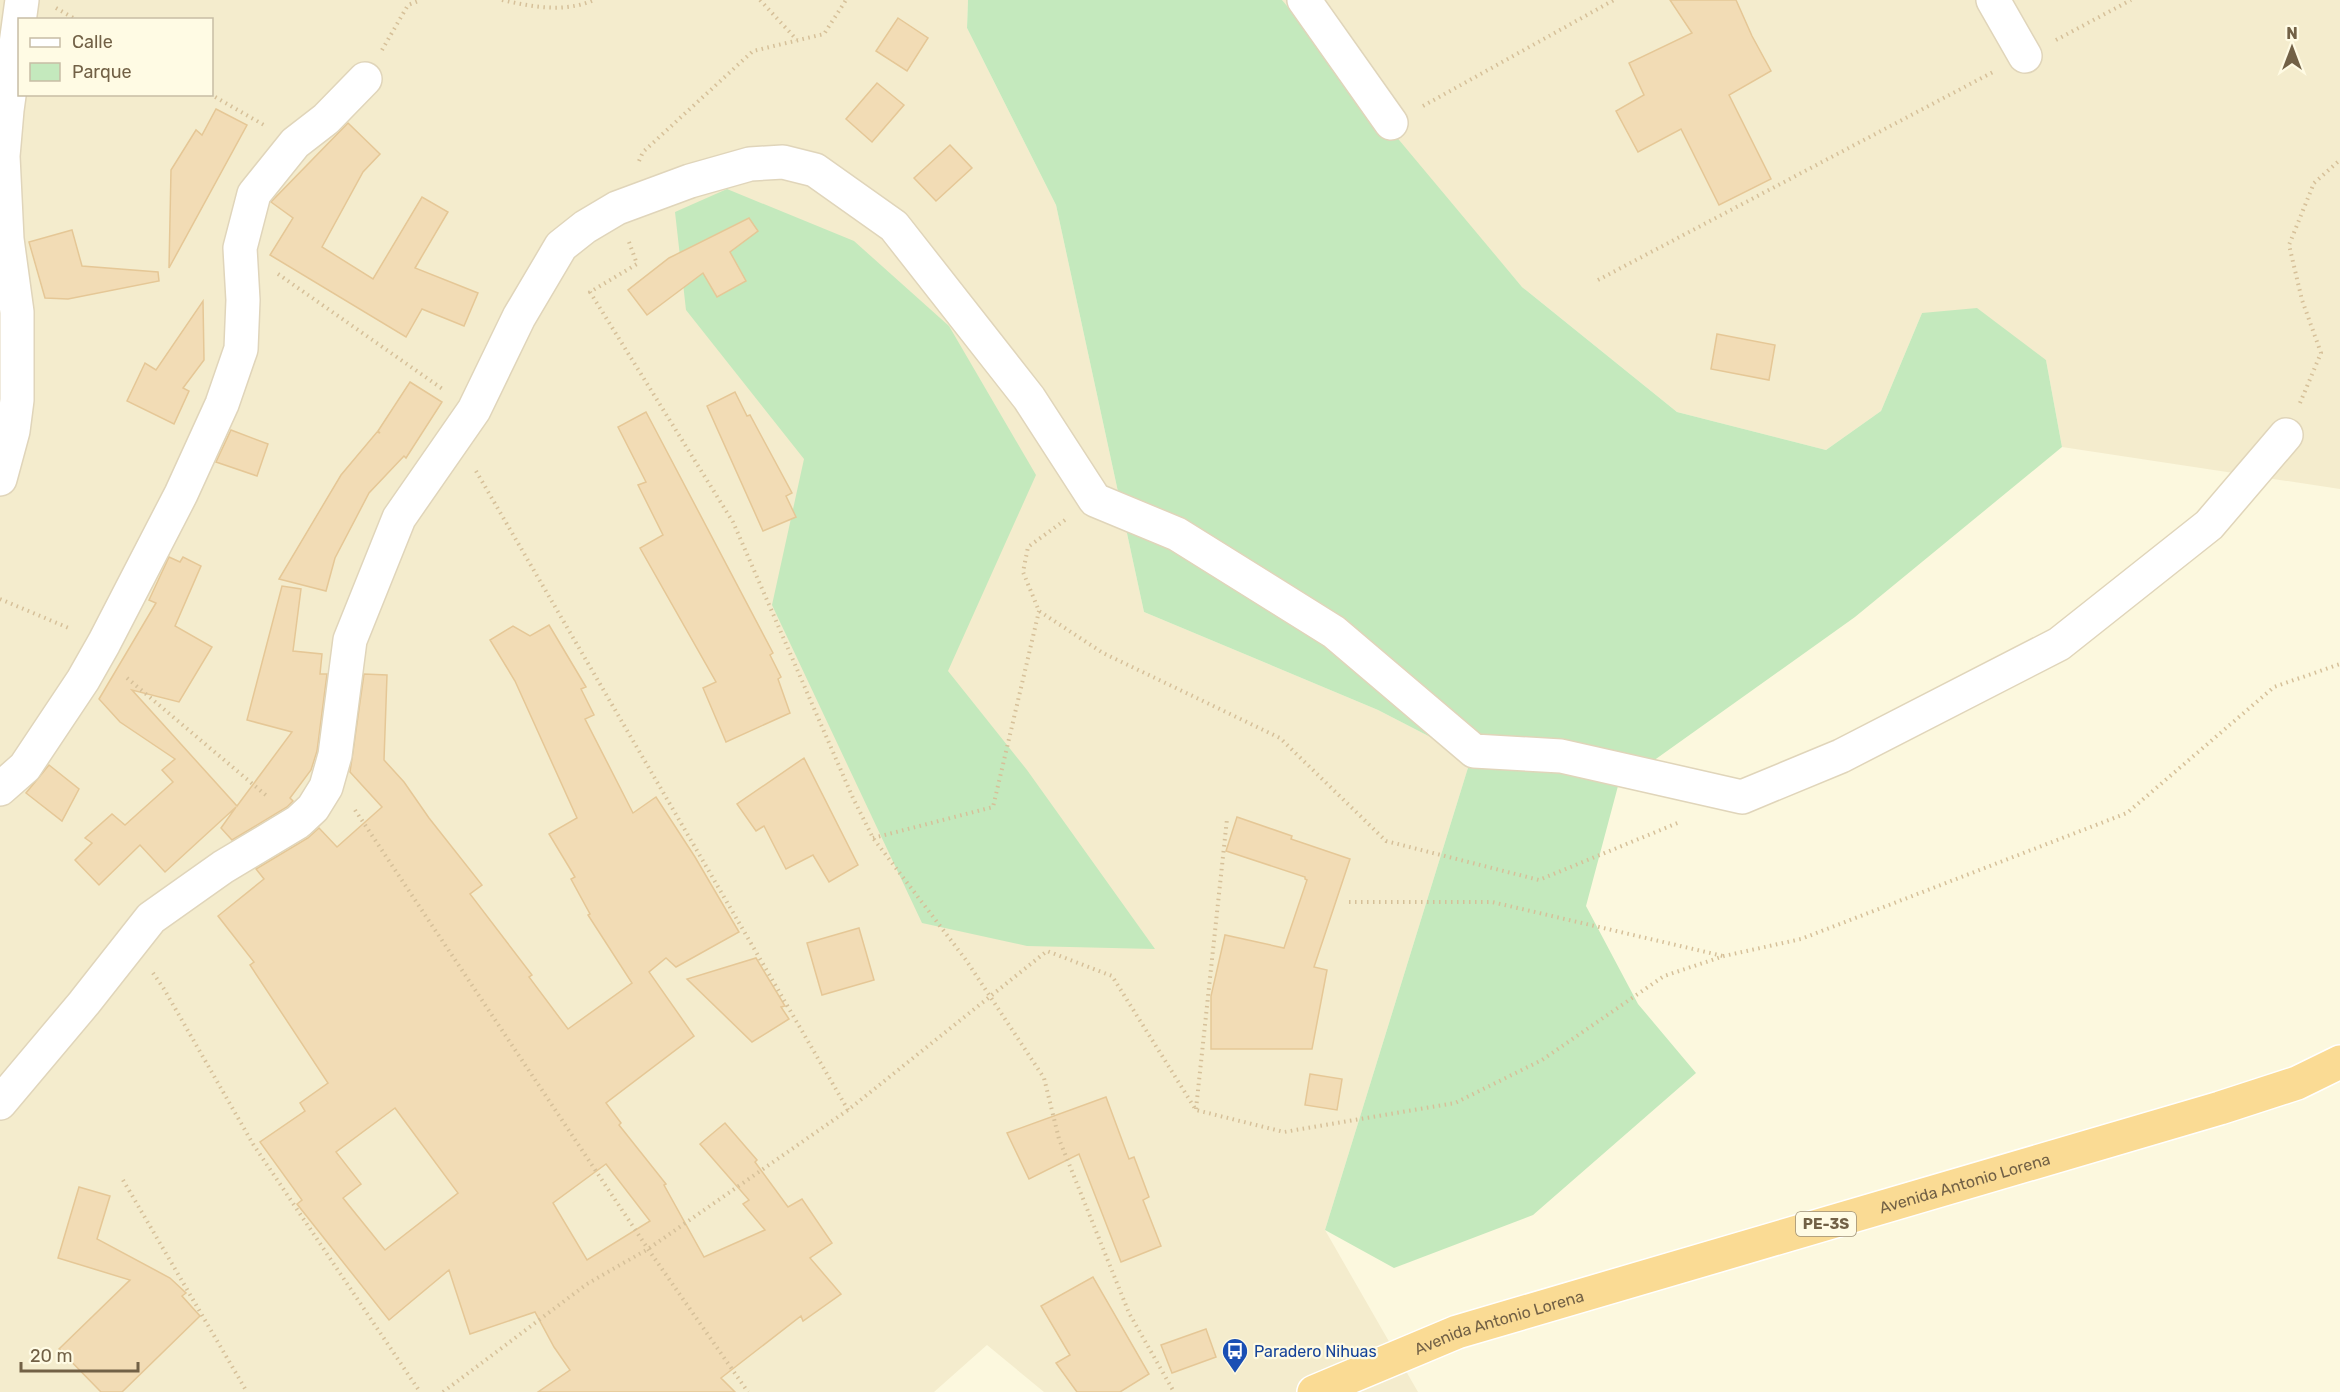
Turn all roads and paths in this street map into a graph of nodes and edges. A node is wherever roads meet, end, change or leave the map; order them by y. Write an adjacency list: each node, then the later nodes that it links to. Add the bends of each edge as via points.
1 (22, 0): 11 (street)
2 (421, 0): 15 (path, via 408,5)
3 (502, 0): 4 (path, via 538,8 580,6)
4 (594, 0)
5 (760, 0): 13 (path)
6 (846, 0): 13 (path, via 824,34)
7 (1304, 0): 17 (street)
8 (1614, 0): 17 (path)
9 (1993, 0): 14 (street)
10 (2131, 0): 14 (path)
11 (20, 18)
12 (18, 29): 26 (street, via 3,156 7,239 17,312 17,400)
13 (797, 40): 20 (path, via 753,51 643,152)
14 (2025, 56): 22 (path)
15 (365, 79): 18 (street, via 326,120)
16 (213, 96): 18 (path)
17 (1391, 123)
18 (295, 143): 21 (street, via 254,194)
19 (2340, 160): 24 (path, via 2314,183 2289,245 2302,300 2321,353)
20 (617, 208): 23 (street, via 561,246 519,317); 27 (street, via 750,164 783,162 815,170 894,226 1029,398); 38 (path, via 637,264 590,292 733,522)
21 (240, 248): 23 (path); 30 (street, via 241,350 222,404 181,494)
22 (1598, 280)
23 (474, 410): 33 (street, via 399,518 350,640)
24 (2286, 435): 27 (street, via 2209,525 2059,644 1841,756 1742,797 1561,756 1474,751 1334,632 1177,534)
25 (475, 469): 45 (path)
26 (0, 479)
27 (1095, 500): 29 (path, via 1028,547 1023,572)
28 (0, 599): 30 (path)
29 (1039, 611): 36 (path, via 1103,653 1280,738 1386,841 1539,880); 38 (path, via 993,807)
30 (104, 643): 34 (street, via 25,767)
31 (2340, 664): 41 (path, via 2274,687 2127,813 1801,939)
32 (123, 674): 37 (path)
33 (330, 771): 37 (street, via 326,787 313,808); 48 (path)
34 (0, 789)
35 (1227, 819): 46 (path)
36 (1689, 819)
37 (298, 822): 40 (street, via 151,918)
38 (873, 838): 42 (path)
39 (1349, 902): 41 (path, via 1492,902)
40 (131, 943): 44 (street); 50 (path, via 164,989 253,1144)
41 (1724, 956): 46 (path, via 1665,976 1542,1060 1455,1103 1284,1132)
42 (991, 995): 45 (path); 46 (path, via 1047,951 1112,976); 53 (path, via 1044,1078 1059,1139 1129,1313)
43 (2340, 1062): 54 (highway, Avenida Antonio Lorena / PE-3S, via 2297,1083 2220,1108 1457,1332)
44 (0, 1103)
45 (848, 1110): 48 (path)
46 (1196, 1110)
47 (123, 1180): 49 (path)
48 (648, 1249): 51 (path, via 587,1284); 52 (path)
49 (247, 1392)
50 (420, 1392)
51 (443, 1392)
52 (748, 1392)
53 (1174, 1392)
54 (1314, 1392)

